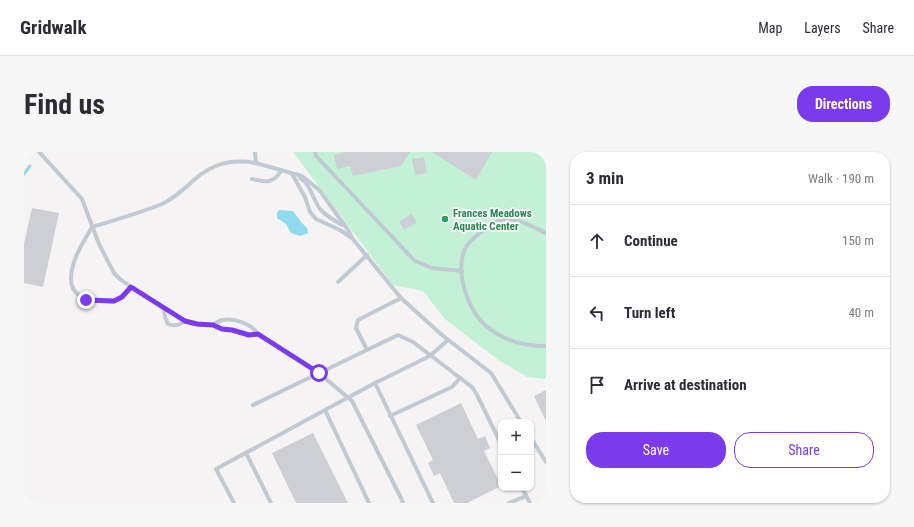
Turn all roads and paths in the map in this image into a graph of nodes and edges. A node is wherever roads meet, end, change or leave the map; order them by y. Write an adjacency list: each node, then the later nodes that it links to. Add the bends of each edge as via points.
1 (39, 152): 8 (lane, via 82,199)
2 (255, 152): 4 (lane)
3 (315, 152): 13 (lane, via 415,261 432,268)
4 (256, 163): 5 (lane); 8 (lane, via 234,161 218,164 162,204)
5 (281, 170): 6 (lane); 7 (lane, via 273,181)
6 (292, 174): 9 (lane, via 302,179 320,210); 9 (lane, via 302,176 320,191); 11 (lane, via 310,212)
7 (252, 180)
8 (92, 227): 15 (lane, via 114,273); 15 (lane, via 72,266 72,288 86,300 114,301)
9 (346, 228): 11 (lane)
10 (546, 233): 13 (lane, via 524,223 499,220 473,238 463,254)
11 (352, 238): 12 (lane)
12 (367, 255): 14 (lane); 16 (lane)
13 (462, 270): 22 (lane, via 464,290 471,306 484,324 503,338 533,346)
14 (338, 282)
15 (131, 287): 17 (lane)
16 (401, 298): 21 (lane); 23 (lane, via 358,320 356,328)
17 (164, 308): 18 (lane); 18 (lane, via 168,324 176,326)
18 (185, 321): 19 (lane)
19 (213, 325): 20 (lane, via 249,335); 20 (lane, via 221,320 243,323 253,327)
20 (258, 334): 25 (lane)
21 (448, 340): 24 (lane); 32 (lane, via 491,373)
22 (546, 346)
23 (367, 350): 24 (lane, via 398,335 413,342); 25 (lane)
24 (430, 356): 26 (lane); 27 (lane)
25 (319, 373): 28 (lane); 29 (lane)
26 (460, 378): 31 (lane, via 452,387); 33 (lane, via 472,387)
27 (374, 383): 28 (lane); 31 (lane)
28 (349, 398): 30 (lane); 42 (lane)
29 (253, 406)
30 (325, 410): 35 (lane); 41 (lane)
31 (390, 416): 43 (lane)
32 (519, 419)
33 (498, 438)
34 (534, 442): 36 (lane)
35 (246, 453): 39 (lane, via 216,469); 40 (lane)
36 (546, 460)
37 (524, 491): 38 (lane)
38 (526, 496): 44 (lane); 45 (lane)
39 (234, 503)
40 (272, 503)
41 (369, 503)
42 (403, 503)
43 (433, 503)
44 (509, 503)
45 (530, 503)

